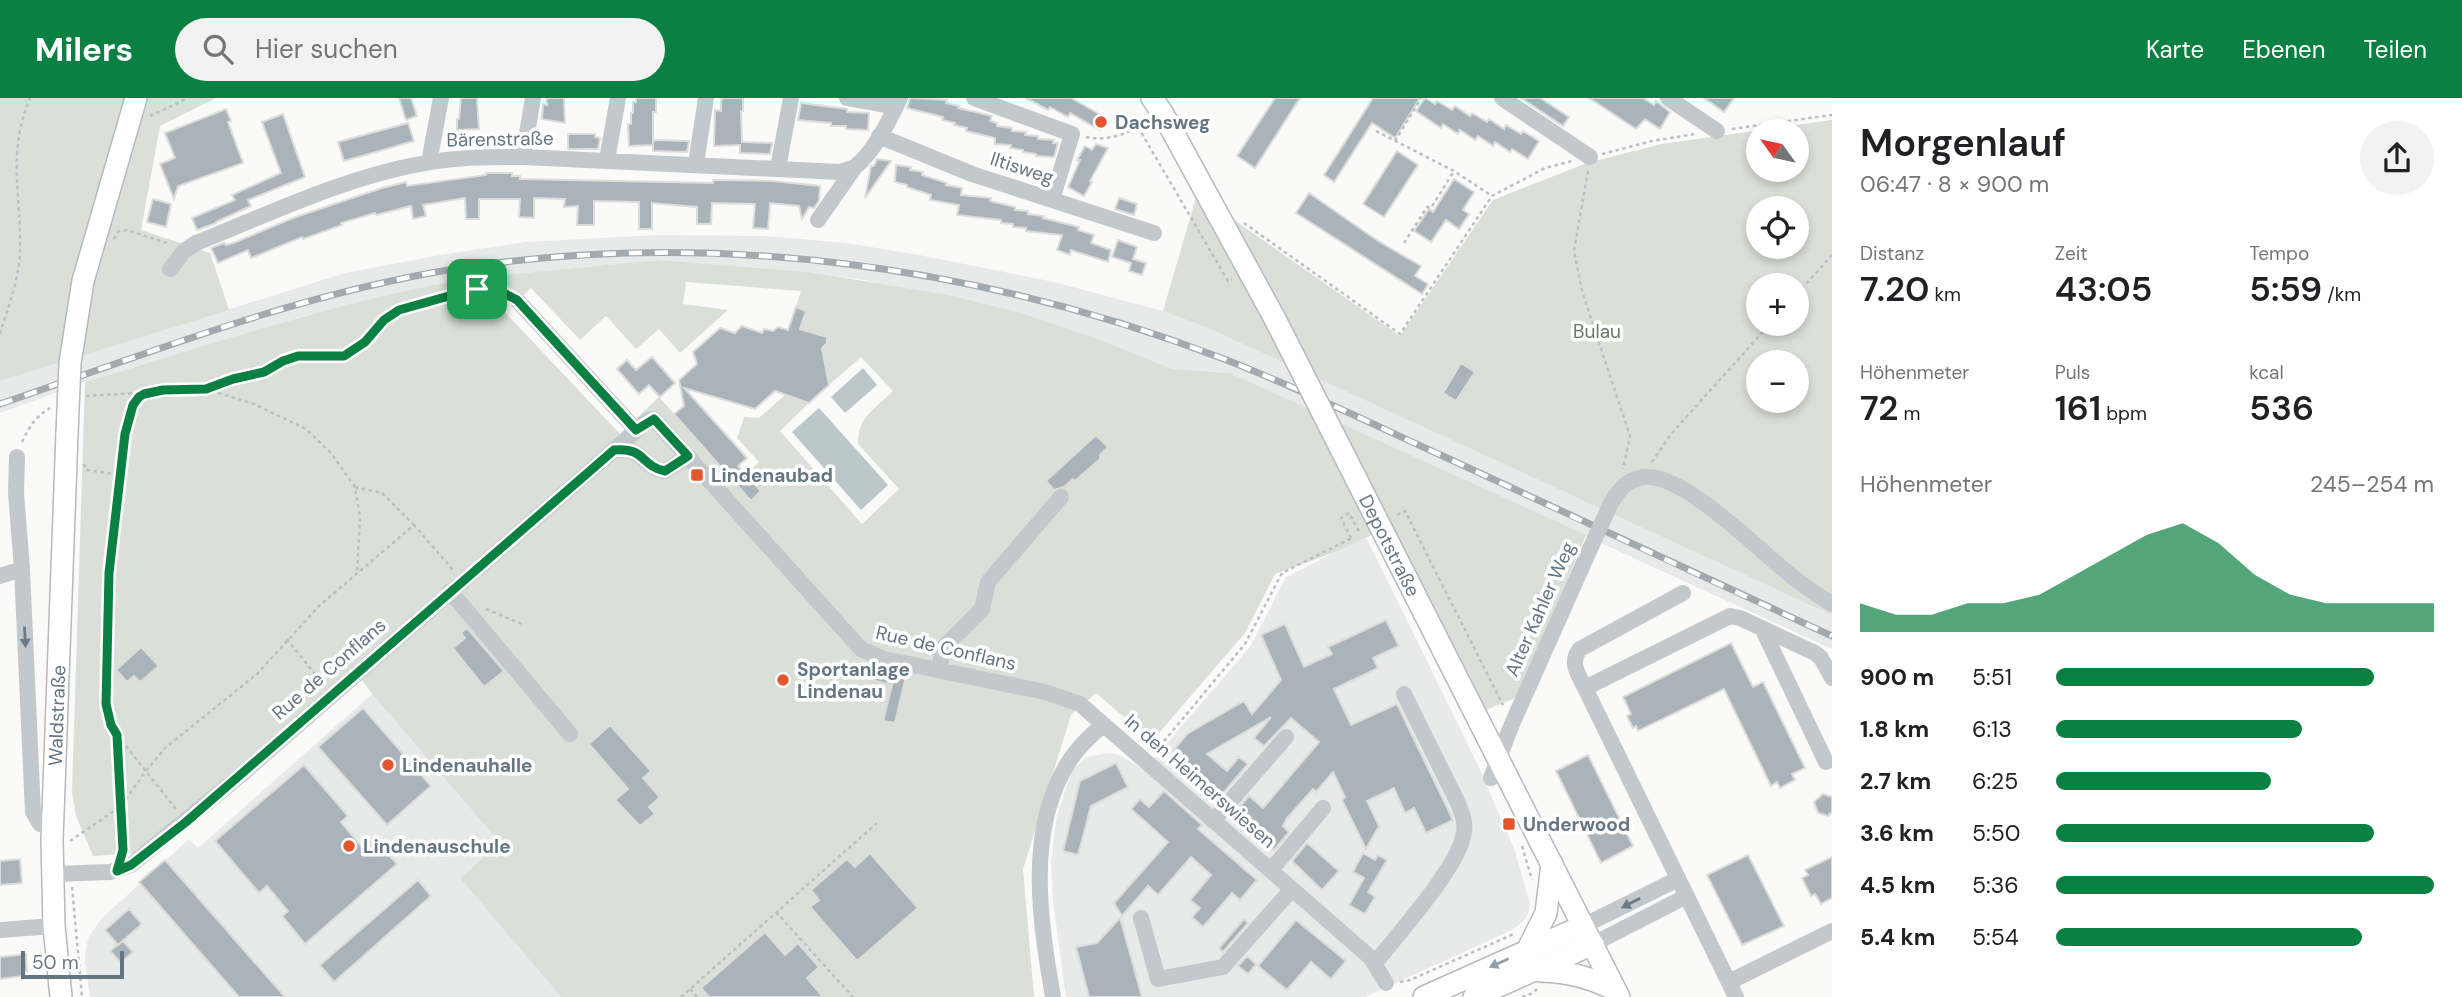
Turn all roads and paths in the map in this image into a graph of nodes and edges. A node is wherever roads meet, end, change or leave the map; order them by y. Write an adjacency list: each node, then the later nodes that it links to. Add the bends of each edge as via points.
1 (30, 98): 45 (path, via 15,167 17,274)
2 (136, 98): 89 (main road, Waldstraße, bridge, via 83,281 70,363)
3 (188, 98): 16 (path)
4 (441, 98): 27 (street)
5 (533, 98): 24 (street)
6 (618, 98): 26 (street)
7 (706, 98): 28 (street)
8 (791, 98): 30 (street)
9 (847, 98): 15 (street)
10 (974, 98): 21 (street)
11 (1152, 98): 82 (main road, Depotstraße, bridge, via 1275,319)
12 (1421, 98): 23 (path)
13 (1502, 98): 25 (street)
14 (1668, 98): 20 (street)
15 (898, 102): 22 (street)
16 (147, 118)
17 (1147, 122): 18 (path)
18 (1138, 127): 21 (path, via 1098,140); 42 (path, via 1228,281)
19 (1376, 131): 23 (path)
20 (1717, 131)
21 (1072, 134): 33 (street)
22 (879, 136): 29 (street); 33 (street, Iltisweg)
23 (1395, 141): 31 (path)
24 (523, 157): 26 (street, Bärenstraße); 27 (street, Bärenstraße)
25 (1590, 157): 32 (path, via 1545,168); 56 (path, via 1574,251 1630,436)
26 (607, 160): 28 (street, Bärenstraße)
27 (429, 162): 39 (street, Bärenstraße, via 344,184)
28 (696, 164): 30 (street, Bärenstraße)
29 (855, 167): 30 (street, Bärenstraße, via 840,172); 35 (street)
30 (778, 168)
31 (1454, 171): 32 (path); 38 (path)
32 (1492, 195): 34 (path, via 1400,334)
33 (1052, 200): 37 (street, Iltisweg)
34 (1238, 219)
35 (818, 220)
36 (127, 230): 39 (path)
37 (1154, 233)
38 (1404, 243)
39 (184, 251): 41 (street, Bärenstraße)
40 (1832, 255): 43 (path)
41 (170, 270)
42 (1239, 276)
43 (1809, 281)
44 (517, 300): 47 (path, via 481,287 409,307 391,314 365,342 344,356 298,356 264,372); 48 (street)
45 (0, 334)
46 (1759, 336): 54 (path, via 1672,433 1652,462)
47 (206, 389): 53 (path, via 153,391 139,397 129,416); 55 (path, via 254,404 306,429)
48 (636, 430): 49 (street, Rue de Conflans); 50 (street, Rue de Conflans, via 654,419)
49 (614, 450): 50 (street, via 633,450 665,471); 64 (street, Rue de Conflans)
50 (688, 456): 70 (street, Rue de Conflans, via 861,649 884,659)
51 (18, 457): 61 (street)
52 (83, 460): 53 (path, via 86,470)
53 (121, 475): 78 (path, via 109,573 106,691 108,716)
54 (1648, 477): 56 (street, via 1630,481); 66 (street, via 1704,503 1788,574)
55 (355, 486): 59 (path, via 382,493); 62 (path, via 360,517)
56 (1614, 496): 75 (street, Alter Kahler Weg, bridge)
57 (1061, 497): 70 (street, via 988,582 982,609 943,648)
58 (1397, 515): 75 (path, via 1405,511)
59 (414, 525): 62 (path); 64 (path)
60 (1368, 525): 80 (path, via 1359,530 1349,513 1341,518 1353,537 1282,573 1245,644)
61 (22, 569): 63 (street); 89 (street, one-way to 89, via 33,812 40,824)
62 (357, 574): 69 (path)
63 (0, 576)
64 (456, 589): 67 (path); 73 (street, Rue de Conflans); 77 (street)
65 (1683, 593): 72 (street, via 1580,649 1574,665)
66 (1832, 604)
67 (522, 624)
68 (1762, 628): 71 (street, via 1815,653); 72 (street, via 1730,616); 81 (street)
69 (288, 639): 73 (path); 83 (path, via 257,674 179,736)
70 (939, 670): 76 (street, Rue de Conflans, via 1062,696 1080,704)
71 (1832, 678)
72 (1584, 688): 95 (street)
73 (331, 694): 87 (street, Rue de Conflans)
74 (1404, 694): 105 (street, via 1464,817 1464,834 1445,874)
75 (1512, 724): 82 (street, Alter Kahler Weg)
76 (1103, 725): 80 (street, In den Heimerswiesen); 115 (street, In den Heimerswiesen, via 1077,750 1062,773 1043,837 1040,901)
77 (570, 734)
78 (117, 735): 83 (path); 84 (path)
79 (1286, 737): 86 (street)
80 (1147, 762): 86 (street, In den Heimerswiesen)
81 (1826, 762)
82 (1495, 769): 91 (main road, Depotstraße)
83 (146, 771): 84 (path); 87 (path)
84 (121, 807): 90 (path); 93 (path, via 123,850)
85 (1323, 808): 92 (street)
86 (1213, 821): 92 (street, In den Heimerswiesen)
87 (186, 822): 93 (street, Rue de Conflans)
88 (877, 823): 98 (path)
89 (52, 828): 94 (main road, Waldstraße)
90 (68, 842)
91 (1552, 864): 103 (main road, Depotstraße); 104 (main road, via 1546,913)
92 (1271, 870): 96 (street, In den Heimerswiesen)
93 (117, 871): 94 (street, Rue de Conflans)
94 (62, 874): 100 (main road, Waldstraße); 111 (path)
95 (1678, 879): 97 (street); 103 (street, one-way to 103)
96 (1292, 889): 99 (street, via 1223,967 1158,979); 105 (street, In den Heimerswiesen)
97 (1687, 896): 103 (street); 106 (street)
98 (776, 912): 108 (path); 114 (path)
99 (1141, 918)
100 (54, 926): 101 (street); 110 (main road, Waldstraße)
101 (0, 930)
102 (1832, 930): 106 (street)
103 (1588, 935): 104 (main road); 109 (main road, Depotstraße)
104 (1527, 951): 107 (path); 109 (main road); 116 (main road, one-way to 116); 117 (main road)
105 (1375, 963): 107 (street, In den Heimerswiesen)
106 (1728, 982): 118 (street)
107 (1386, 983)
108 (690, 989): 112 (path); 113 (path)
109 (1617, 994)
110 (61, 997)
111 (82, 997)
112 (681, 997)
113 (697, 997)
114 (851, 997)
115 (1053, 997)
116 (1424, 997)
117 (1474, 997)
118 (1736, 997)

